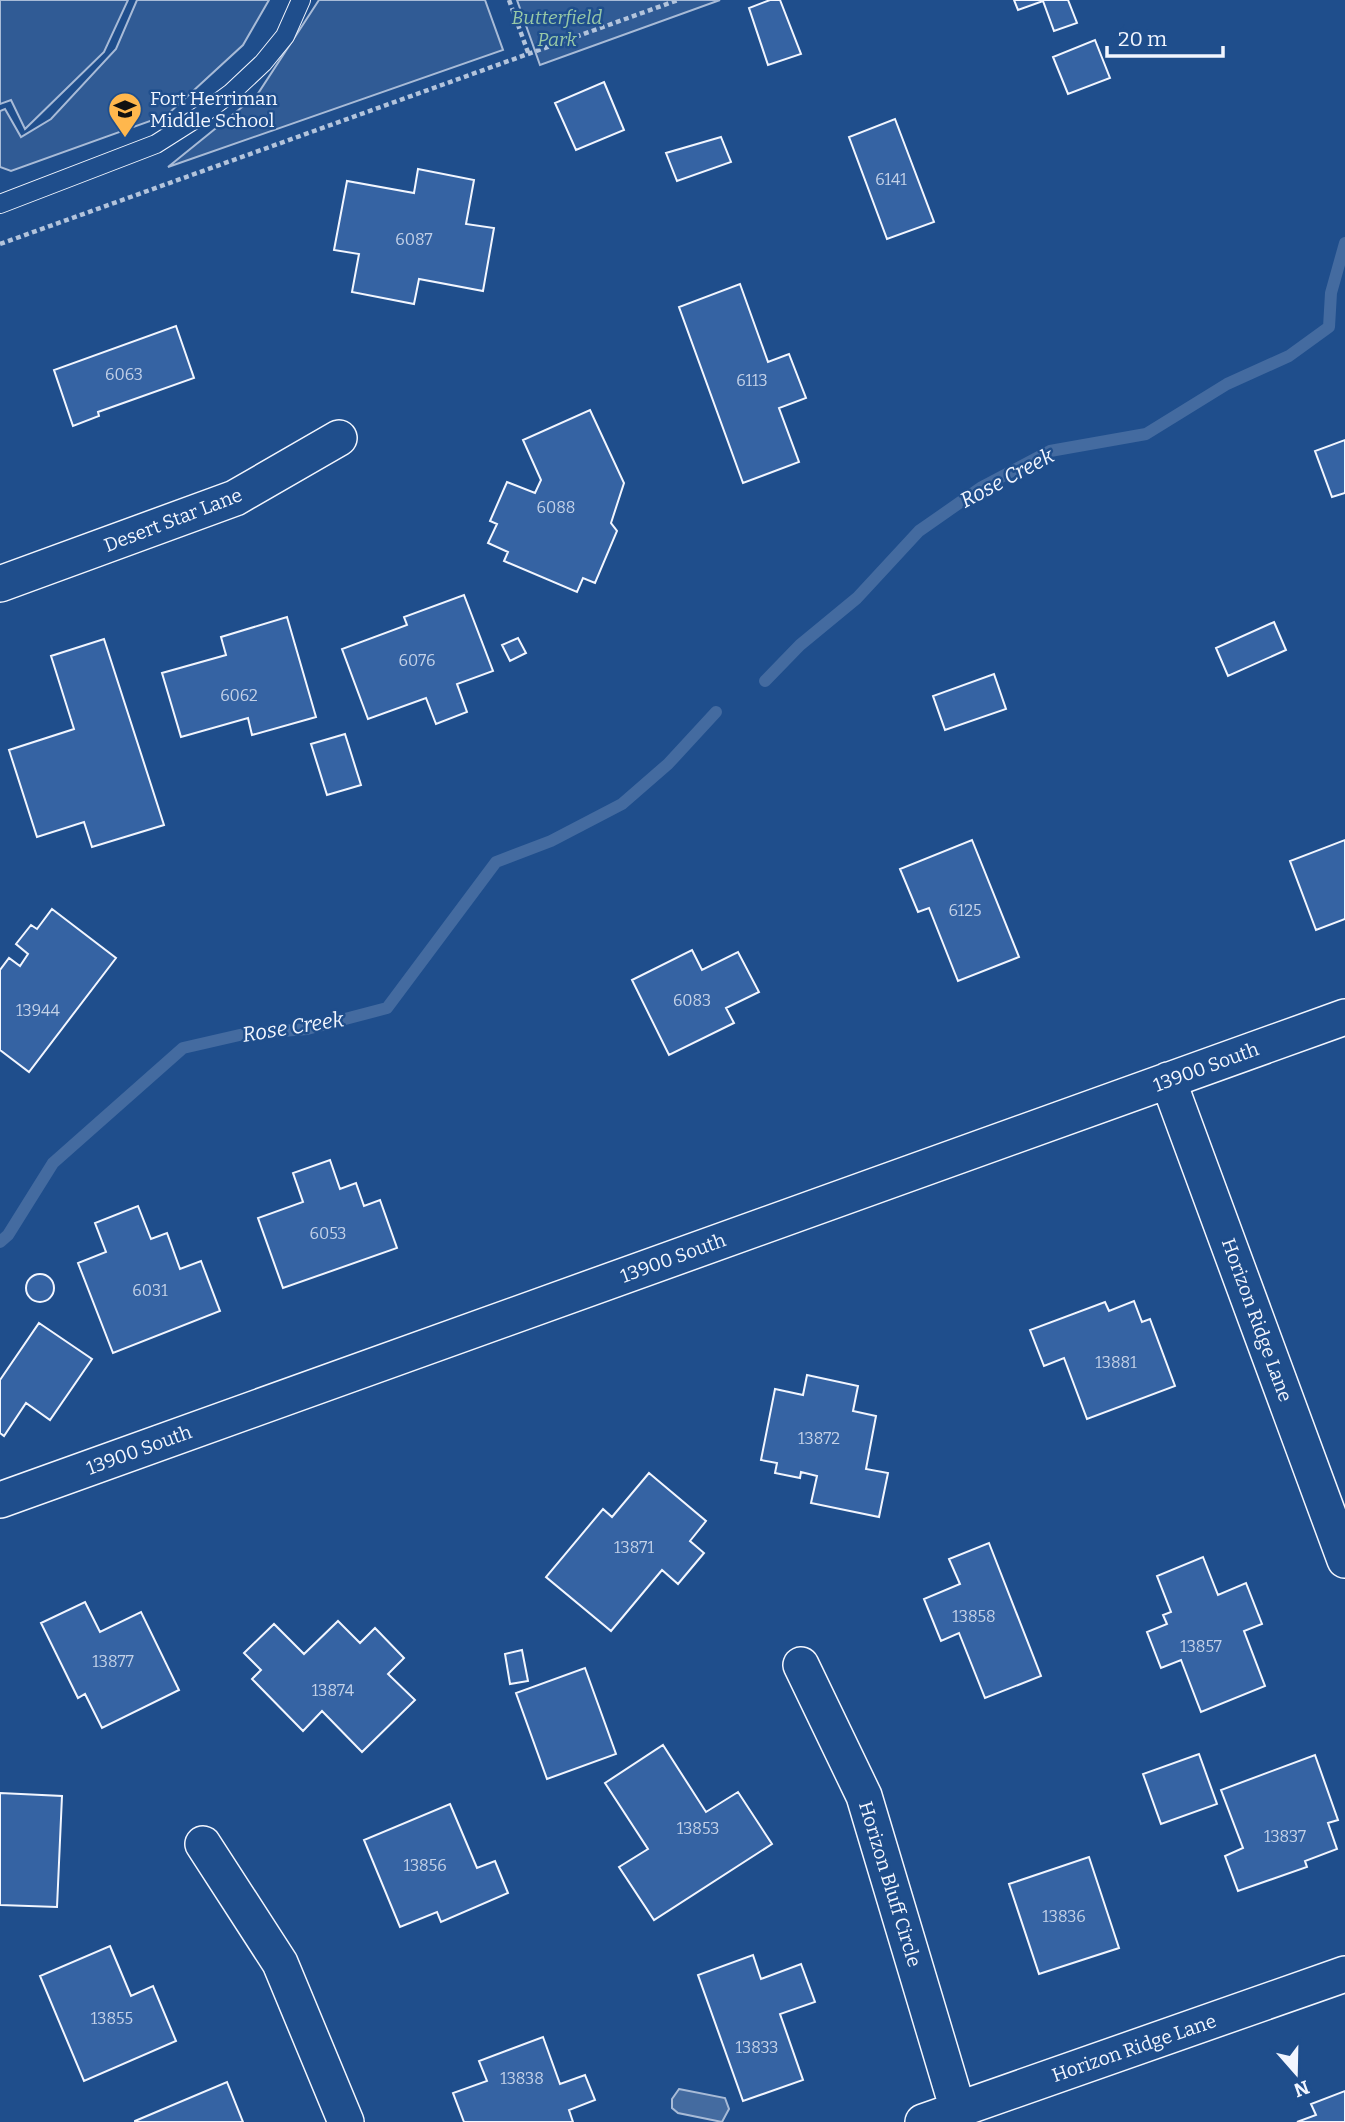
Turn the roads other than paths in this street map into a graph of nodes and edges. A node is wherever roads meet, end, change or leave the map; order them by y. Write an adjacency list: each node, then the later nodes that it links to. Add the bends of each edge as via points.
1 (301, 0): 2 (lane, via 285,36 263,63 197,118 156,144)
2 (0, 204)
3 (339, 438): 4 (street, Desert Star Lane, via 235,498)
4 (0, 584)
5 (1345, 1017): 6 (street, 13900 South)
6 (1168, 1080): 7 (street, 13900 South); 8 (street, Horizon Ridge Lane)
7 (0, 1500)
8 (1345, 1560)
9 (801, 1665): 12 (street, Horizon Bluff Circle, via 864,1796)
10 (203, 1844): 13 (street, via 280,1963)
11 (1345, 1974): 12 (street, Horizon Ridge Lane)
12 (958, 2110): 14 (street, Horizon Ridge Lane)
13 (346, 2122)
14 (923, 2122)

